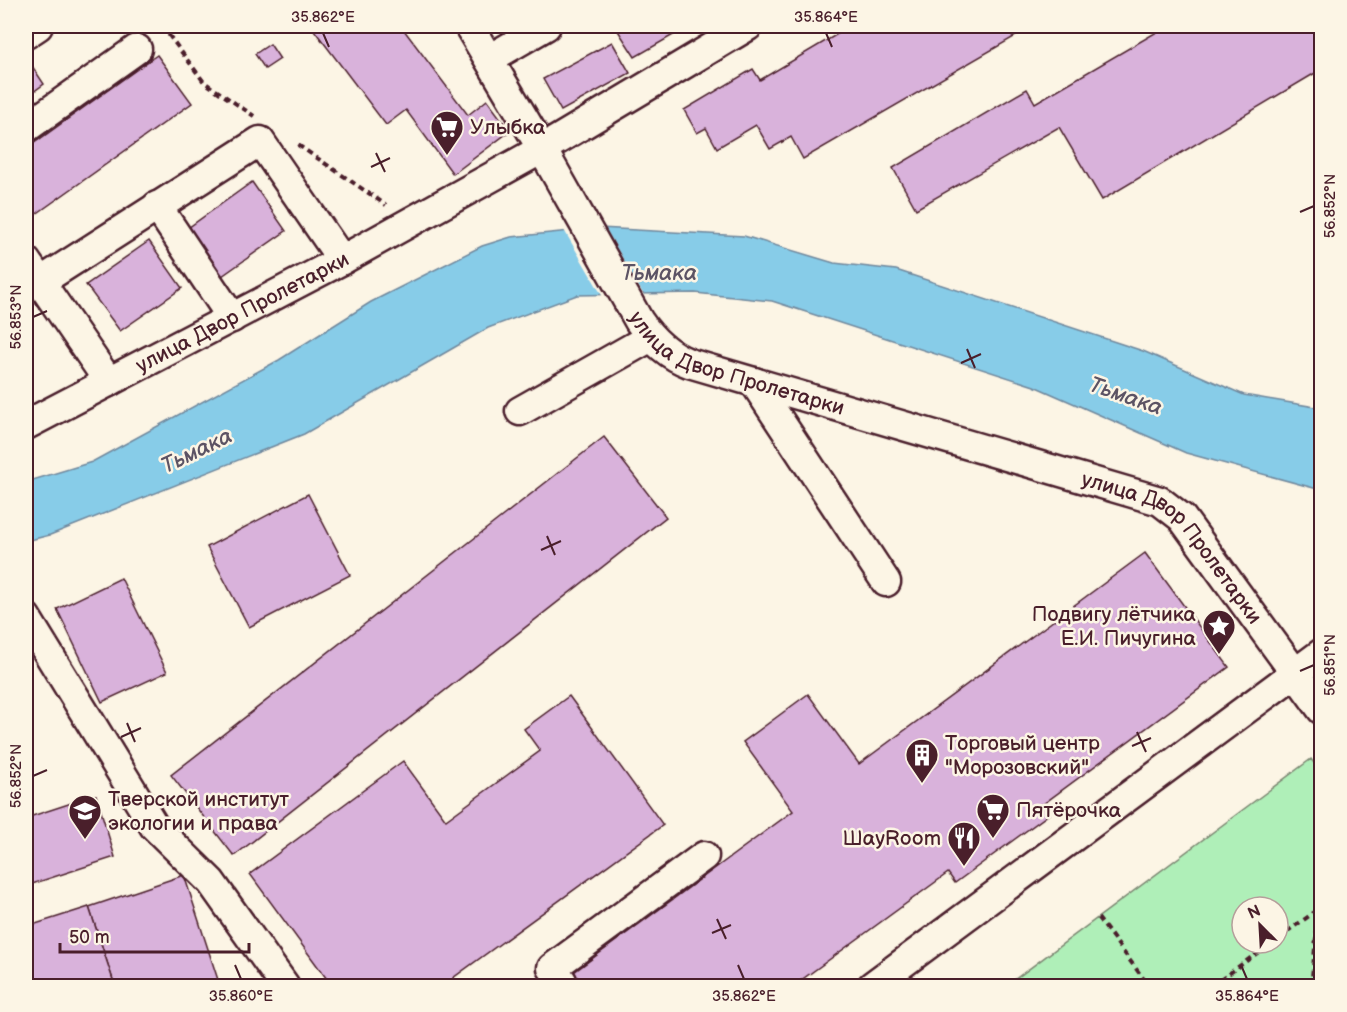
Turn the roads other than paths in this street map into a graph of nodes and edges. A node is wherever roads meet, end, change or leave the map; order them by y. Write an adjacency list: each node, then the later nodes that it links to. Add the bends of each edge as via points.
1 (38, 26): 5 (street)
2 (469, 26): 7 (street)
3 (546, 26): 7 (street)
4 (748, 26): 9 (street)
5 (26, 34)
6 (137, 49): 8 (street)
7 (489, 60): 9 (street)
8 (26, 128)
9 (542, 148): 11 (street, улица Двор Пролетарки); 14 (street, улица Двор Пролетарки)
10 (157, 206): 11 (street, via 260,141); 12 (street); 13 (street)
11 (342, 260): 13 (street, улица Двор Пролетарки)
12 (33, 272): 15 (street)
13 (232, 318): 15 (street, улица Двор Пролетарки)
14 (644, 328): 16 (street, улица Двор Пролетарки, via 667,352 683,361); 17 (street)
15 (109, 382): 18 (street, улица Двор Пролетарки)
16 (754, 382): 19 (street); 22 (street, улица Двор Пролетарки, via 1160,501 1182,518)
17 (520, 411)
18 (26, 425)
19 (886, 582)
20 (27, 619): 26 (street, via 154,826 211,882)
21 (1322, 653): 22 (street)
22 (1294, 672): 23 (street, улица Двор Пролетарки); 27 (street)
23 (1322, 710)
24 (704, 856): 25 (street, via 552,968)
25 (562, 981)
26 (285, 987)
27 (872, 987)

